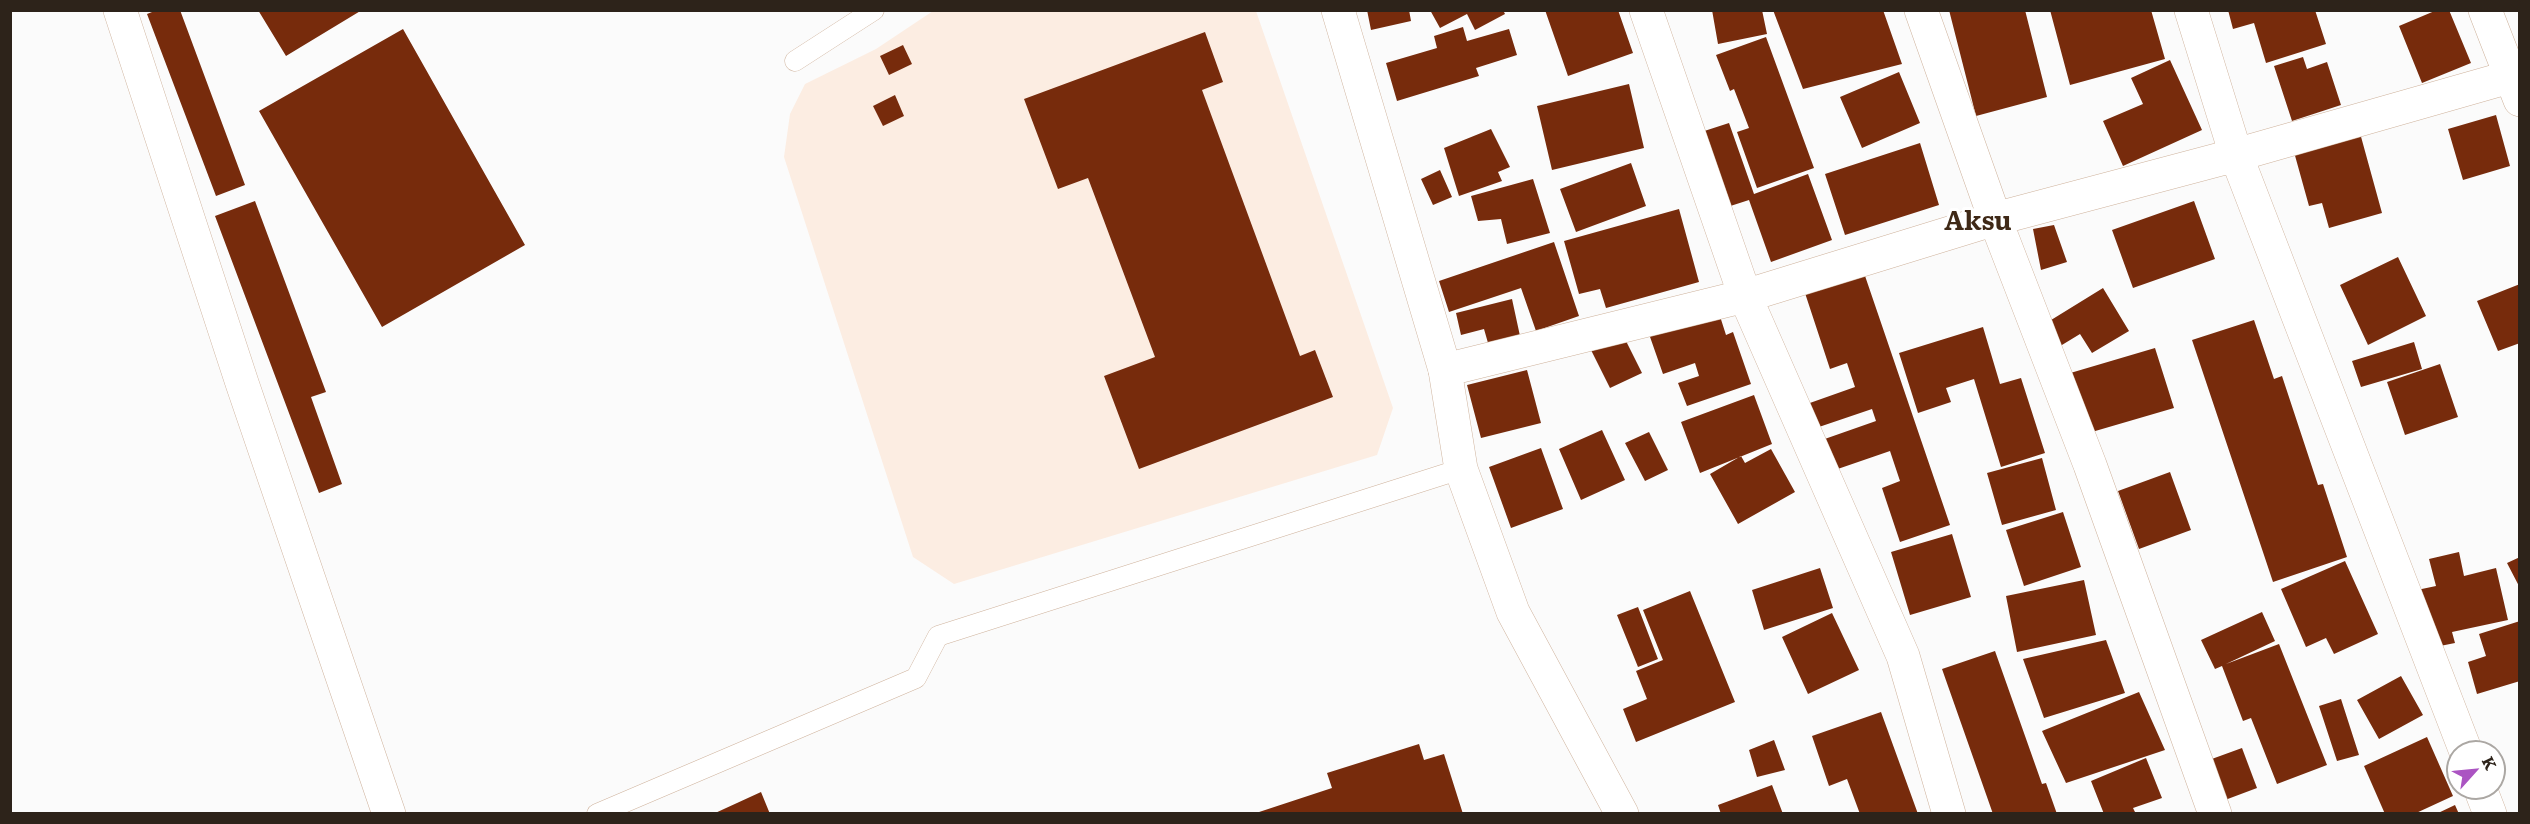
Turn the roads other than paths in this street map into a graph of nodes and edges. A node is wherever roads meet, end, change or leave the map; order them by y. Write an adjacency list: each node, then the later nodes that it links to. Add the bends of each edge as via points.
1 (120, 10): 16 (street)
2 (874, 10): 8 (lane)
3 (1338, 10): 13 (street)
4 (1646, 10): 12 (street)
5 (1921, 10): 11 (street)
6 (2191, 10): 10 (street)
7 (2486, 10): 9 (street)
8 (795, 61)
9 (2516, 84): 10 (street)
10 (2236, 155): 11 (street); 15 (street)
11 (1995, 219): 12 (street); 20 (street, via 2090,465)
12 (1746, 296): 13 (street); 19 (street, via 1903,656)
13 (1445, 370): 14 (street)
14 (1461, 469): 17 (lane, via 938,636 916,678); 18 (street, via 1513,612)
15 (2461, 740)
16 (389, 813)
17 (597, 813)
18 (1622, 813)
19 (1949, 813)
20 (2215, 813)

